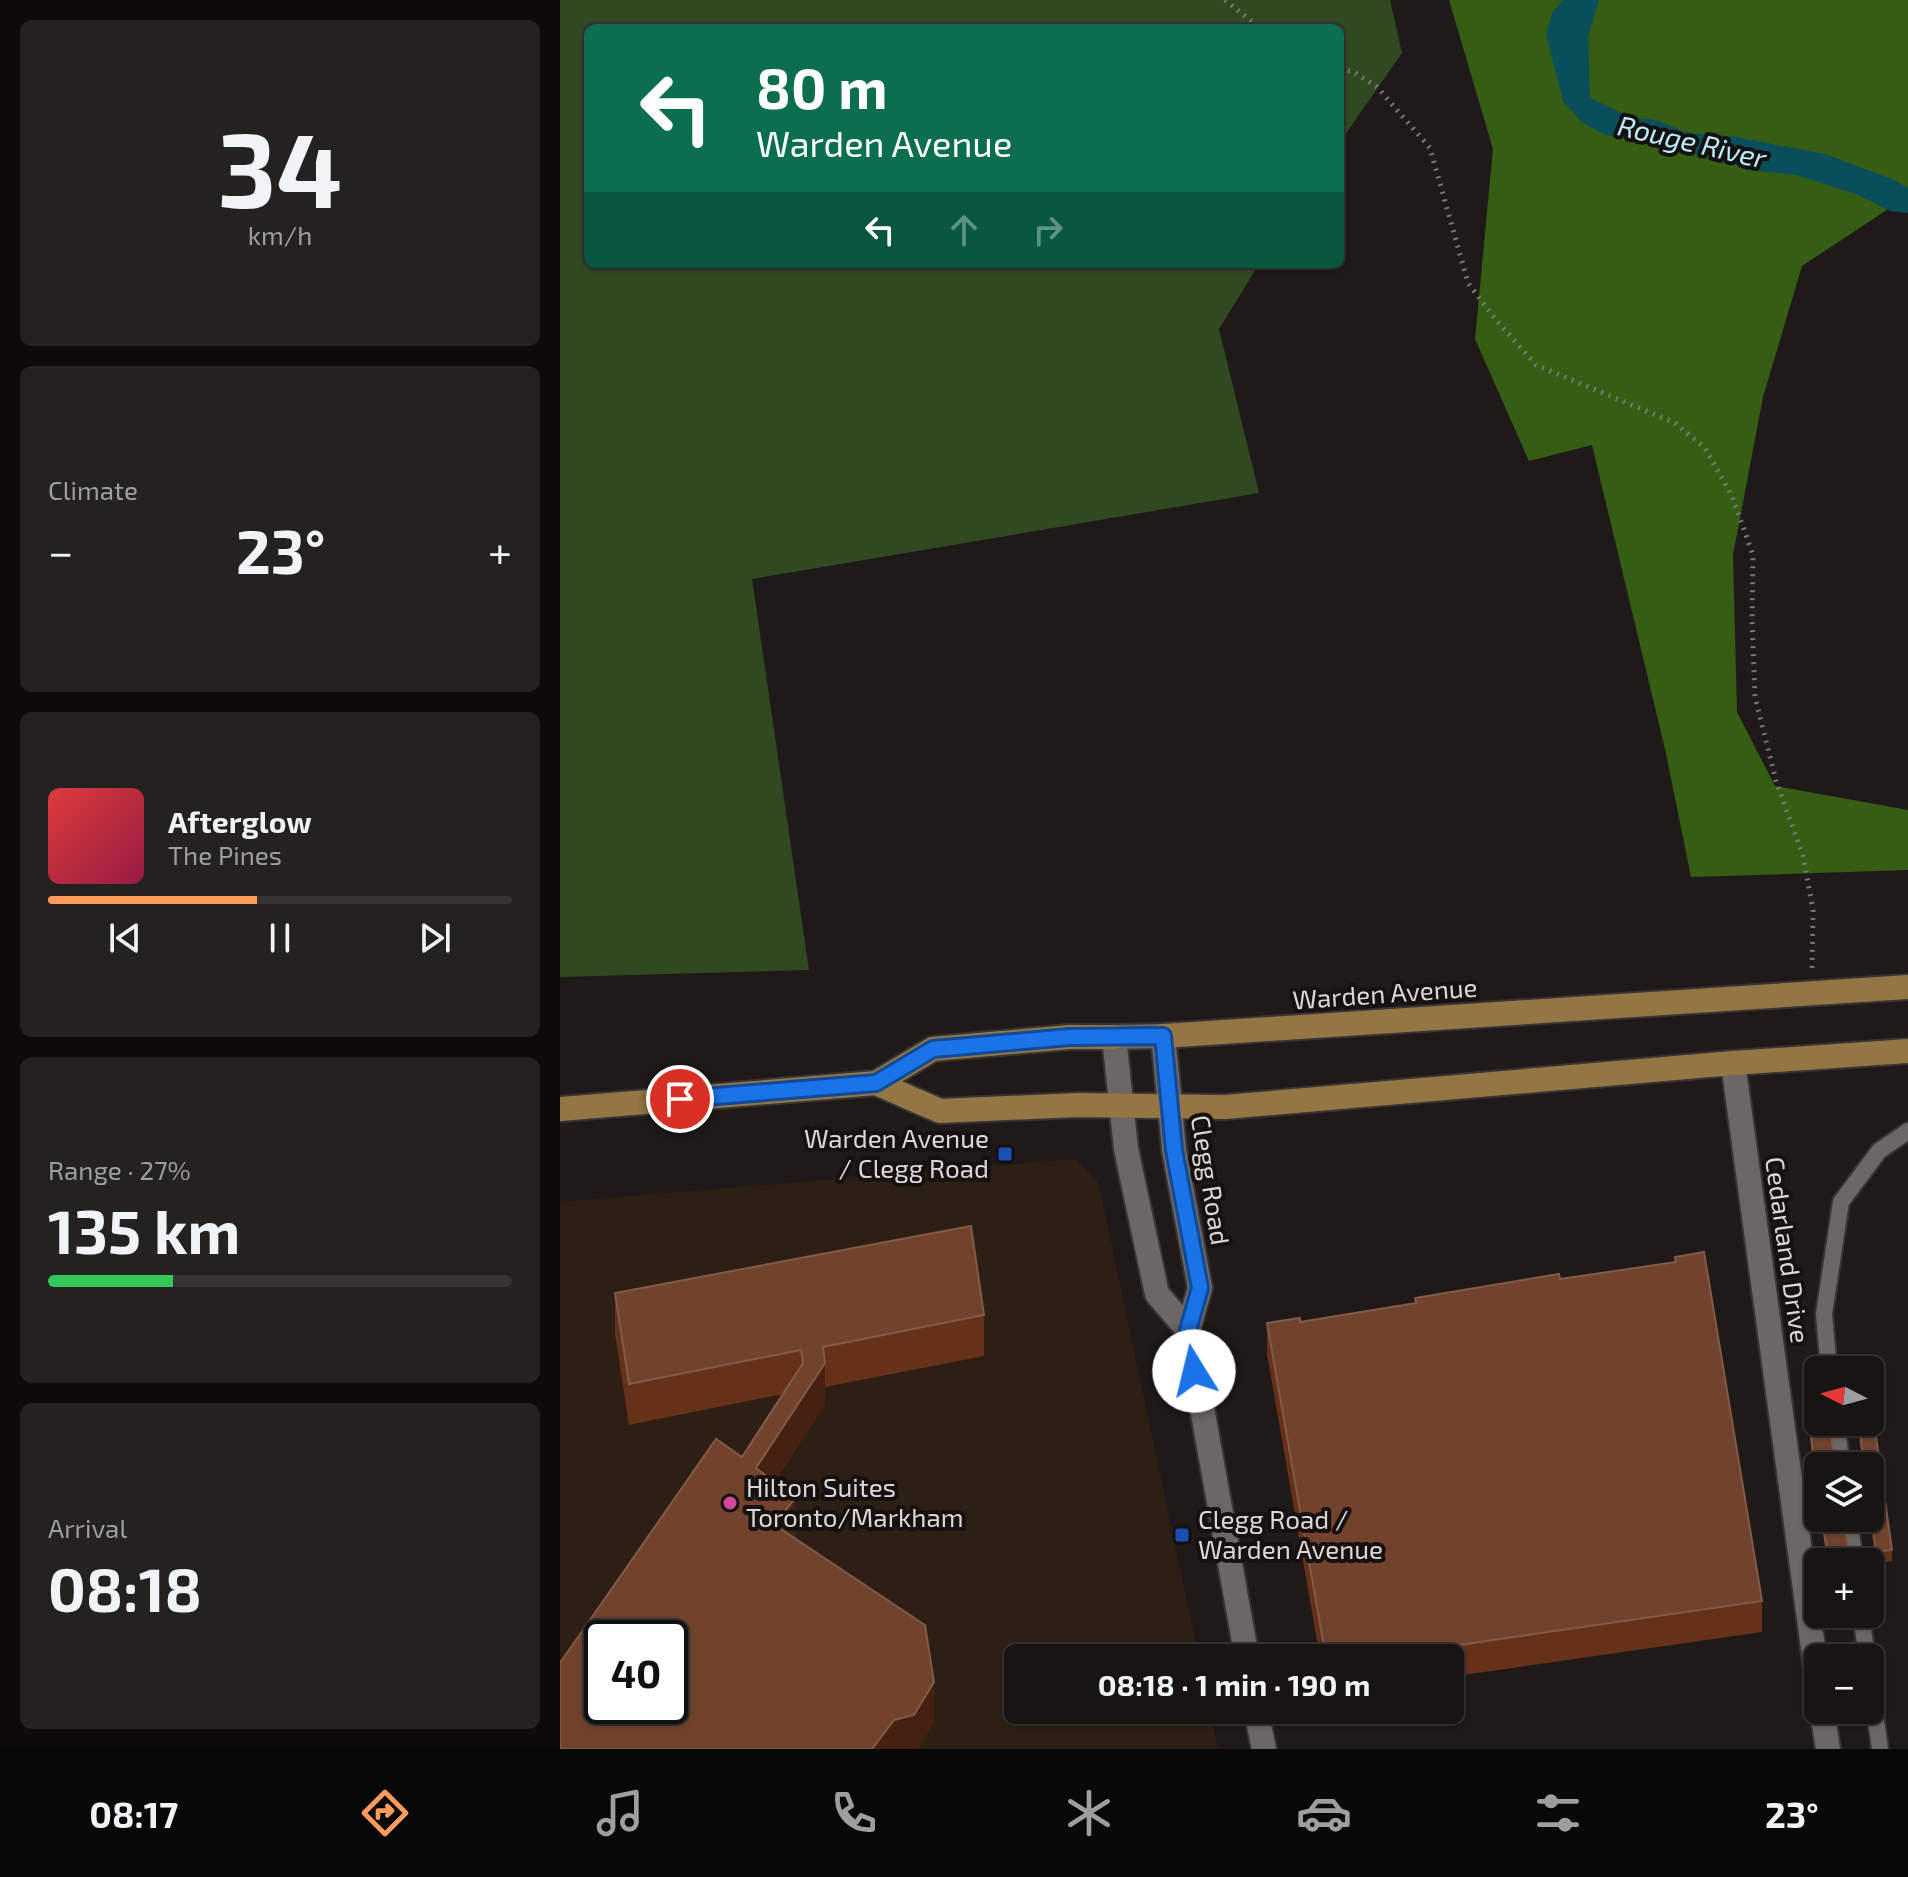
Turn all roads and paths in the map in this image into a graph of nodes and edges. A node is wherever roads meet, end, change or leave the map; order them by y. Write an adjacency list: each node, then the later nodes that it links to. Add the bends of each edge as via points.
1 (1225, 0): 2 (path)
2 (1255, 24)
3 (1344, 70): 5 (path, via 1377,87 1430,148 1468,283 1536,365 1675,423 1705,448 1732,496 1753,555 1755,697 1776,781 1803,856 1813,910)
4 (1908, 987): 5 (main road, Warden Avenue)
5 (1812, 992): 6 (main road, Warden Avenue)
6 (1163, 1036): 7 (street, Warden Avenue); 12 (street, Clegg Road)
7 (1114, 1037): 10 (main road, Warden Avenue, via 933,1049); 11 (street)
8 (1908, 1051): 9 (main road, Warden Avenue)
9 (1733, 1063): 12 (main road, Warden Avenue, via 1225,1107); 18 (street, Cedarland Drive)
10 (876, 1083): 11 (main road, Warden Avenue, via 940,1111); 13 (main road, Warden Avenue)
11 (1122, 1105): 12 (main road, Warden Avenue); 15 (street, via 1126,1149 1157,1294)
12 (1170, 1106): 15 (street, Clegg Road, via 1200,1288)
13 (560, 1109)
14 (1908, 1131): 16 (lane, via 1879,1151 1841,1202 1824,1314)
15 (1188, 1330): 17 (street, Clegg Road)
16 (1828, 1356)
17 (1244, 1644)
18 (1813, 1644)
19 (1259, 1724): 22 (street)
20 (1824, 1724): 23 (street)
21 (1877, 1724): 24 (lane)
22 (1264, 1749)
23 (1828, 1749)
24 (1880, 1749)

